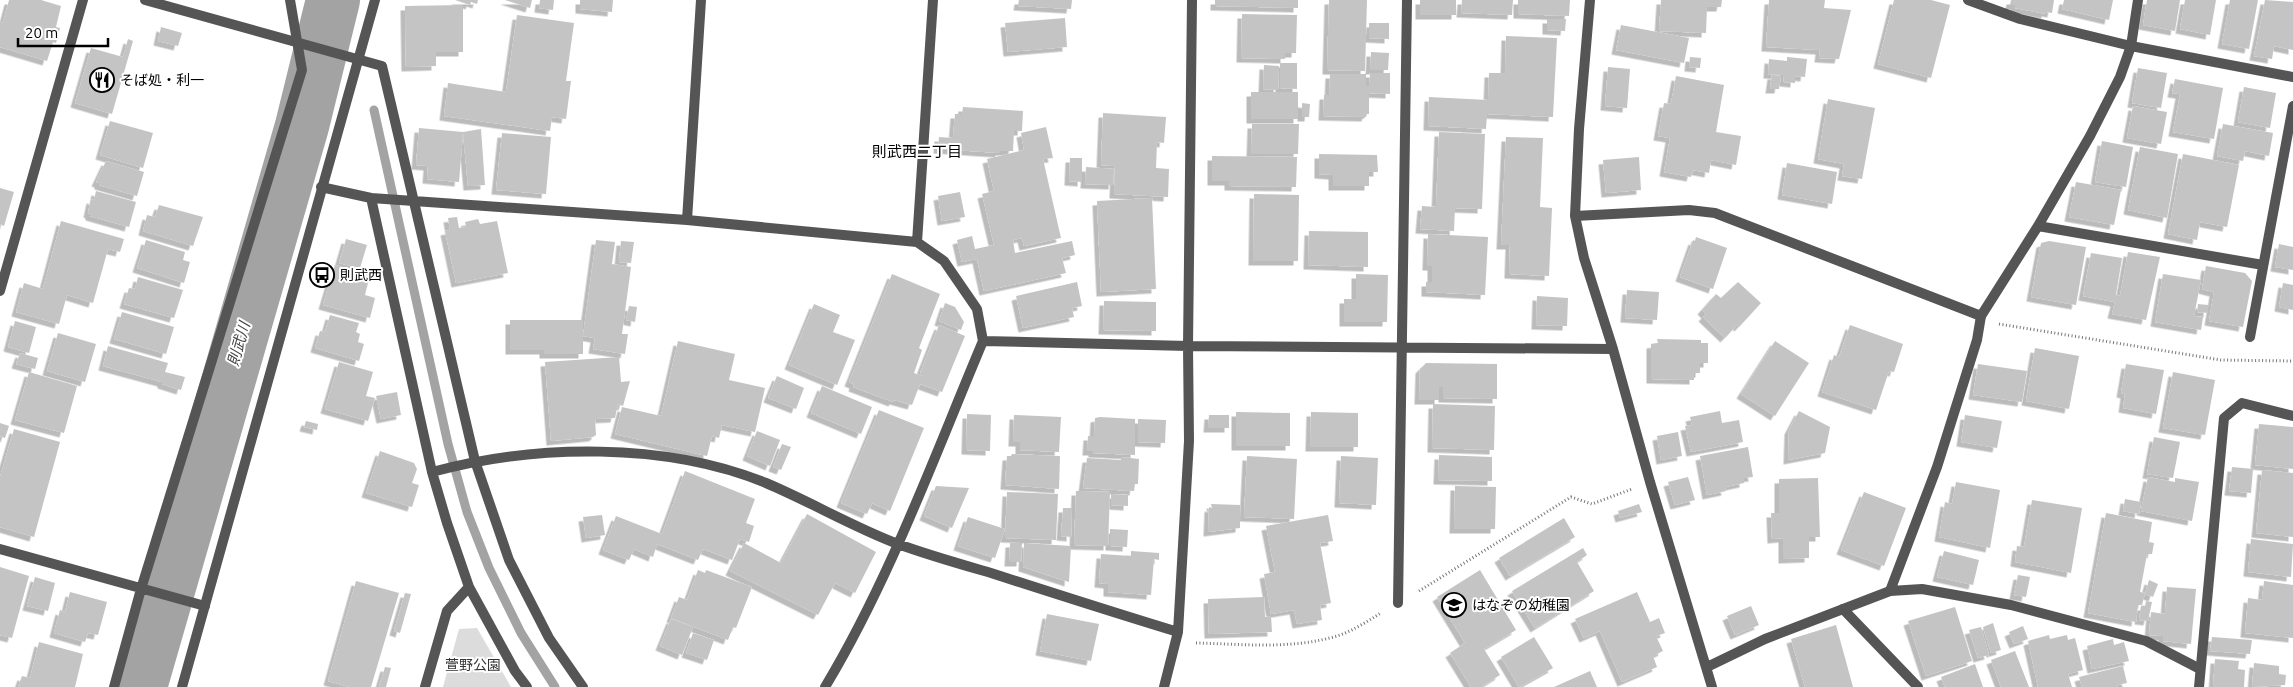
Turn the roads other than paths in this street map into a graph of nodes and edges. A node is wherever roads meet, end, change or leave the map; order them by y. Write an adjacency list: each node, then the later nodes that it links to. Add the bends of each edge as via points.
1 (83, 0): 25 (street)
2 (145, 0): 12 (street)
3 (290, 0): 12 (street)
4 (375, 0): 14 (street)
5 (701, 0): 21 (street)
6 (933, 0): 23 (street)
7 (1192, 0): 29 (street)
8 (1407, 0): 30 (street)
9 (1590, 0): 20 (street)
10 (1968, 0): 13 (street, via 2020,19)
11 (2138, 0): 13 (street)
12 (297, 42): 14 (street); 38 (street, via 302,70)
13 (2131, 46): 15 (street); 22 (street, via 2112,94)
14 (358, 59): 17 (street); 19 (street, via 382,66)
15 (2293, 77)
16 (2293, 106): 24 (street)
17 (321, 188): 18 (street); 41 (street)
18 (371, 198): 19 (street); 34 (street)
19 (413, 200): 21 (street); 33 (street)
20 (1575, 216): 26 (street, via 1689,210 1715,213); 31 (street, via 1584,258)
21 (687, 220): 23 (street)
22 (2038, 226): 24 (street); 26 (street)
23 (916, 242): 28 (street, via 944,261 977,309)
24 (2263, 265): 27 (street)
25 (0, 291)
26 (1981, 316): 39 (street, via 1977,340 1937,467)
27 (2250, 337)
28 (983, 341): 29 (street); 35 (street)
29 (1188, 346): 30 (street); 43 (street, via 1189,441)
30 (1401, 348): 31 (street); 40 (street)
31 (1613, 349): 44 (street)
32 (2293, 416): 45 (street, via 2242,403 2224,418)
33 (475, 461): 34 (street); 35 (street, via 543,453 608,452 718,466 766,483); 50 (street, via 509,560 549,638)
34 (437, 471): 37 (street)
35 (897, 544): 43 (street); 51 (street, via 854,639)
36 (0, 550): 38 (street)
37 (469, 587): 48 (street, via 447,611); 49 (street, via 515,672)
38 (142, 588): 41 (street); 46 (street)
39 (1890, 591): 42 (street); 45 (street, via 1922,589 2011,606 2146,641)
40 (1398, 603)
41 (205, 606): 47 (street)
42 (1843, 609): 44 (street, via 1765,639); 54 (street)
43 (1178, 632): 52 (street)
44 (1707, 667): 53 (street)
45 (2200, 669): 55 (street)
46 (114, 687)
47 (182, 687)
48 (425, 687)
49 (527, 687)
50 (583, 687)
51 (825, 687)
52 (1164, 687)
53 (1712, 687)
54 (1918, 687)
55 (2199, 687)

